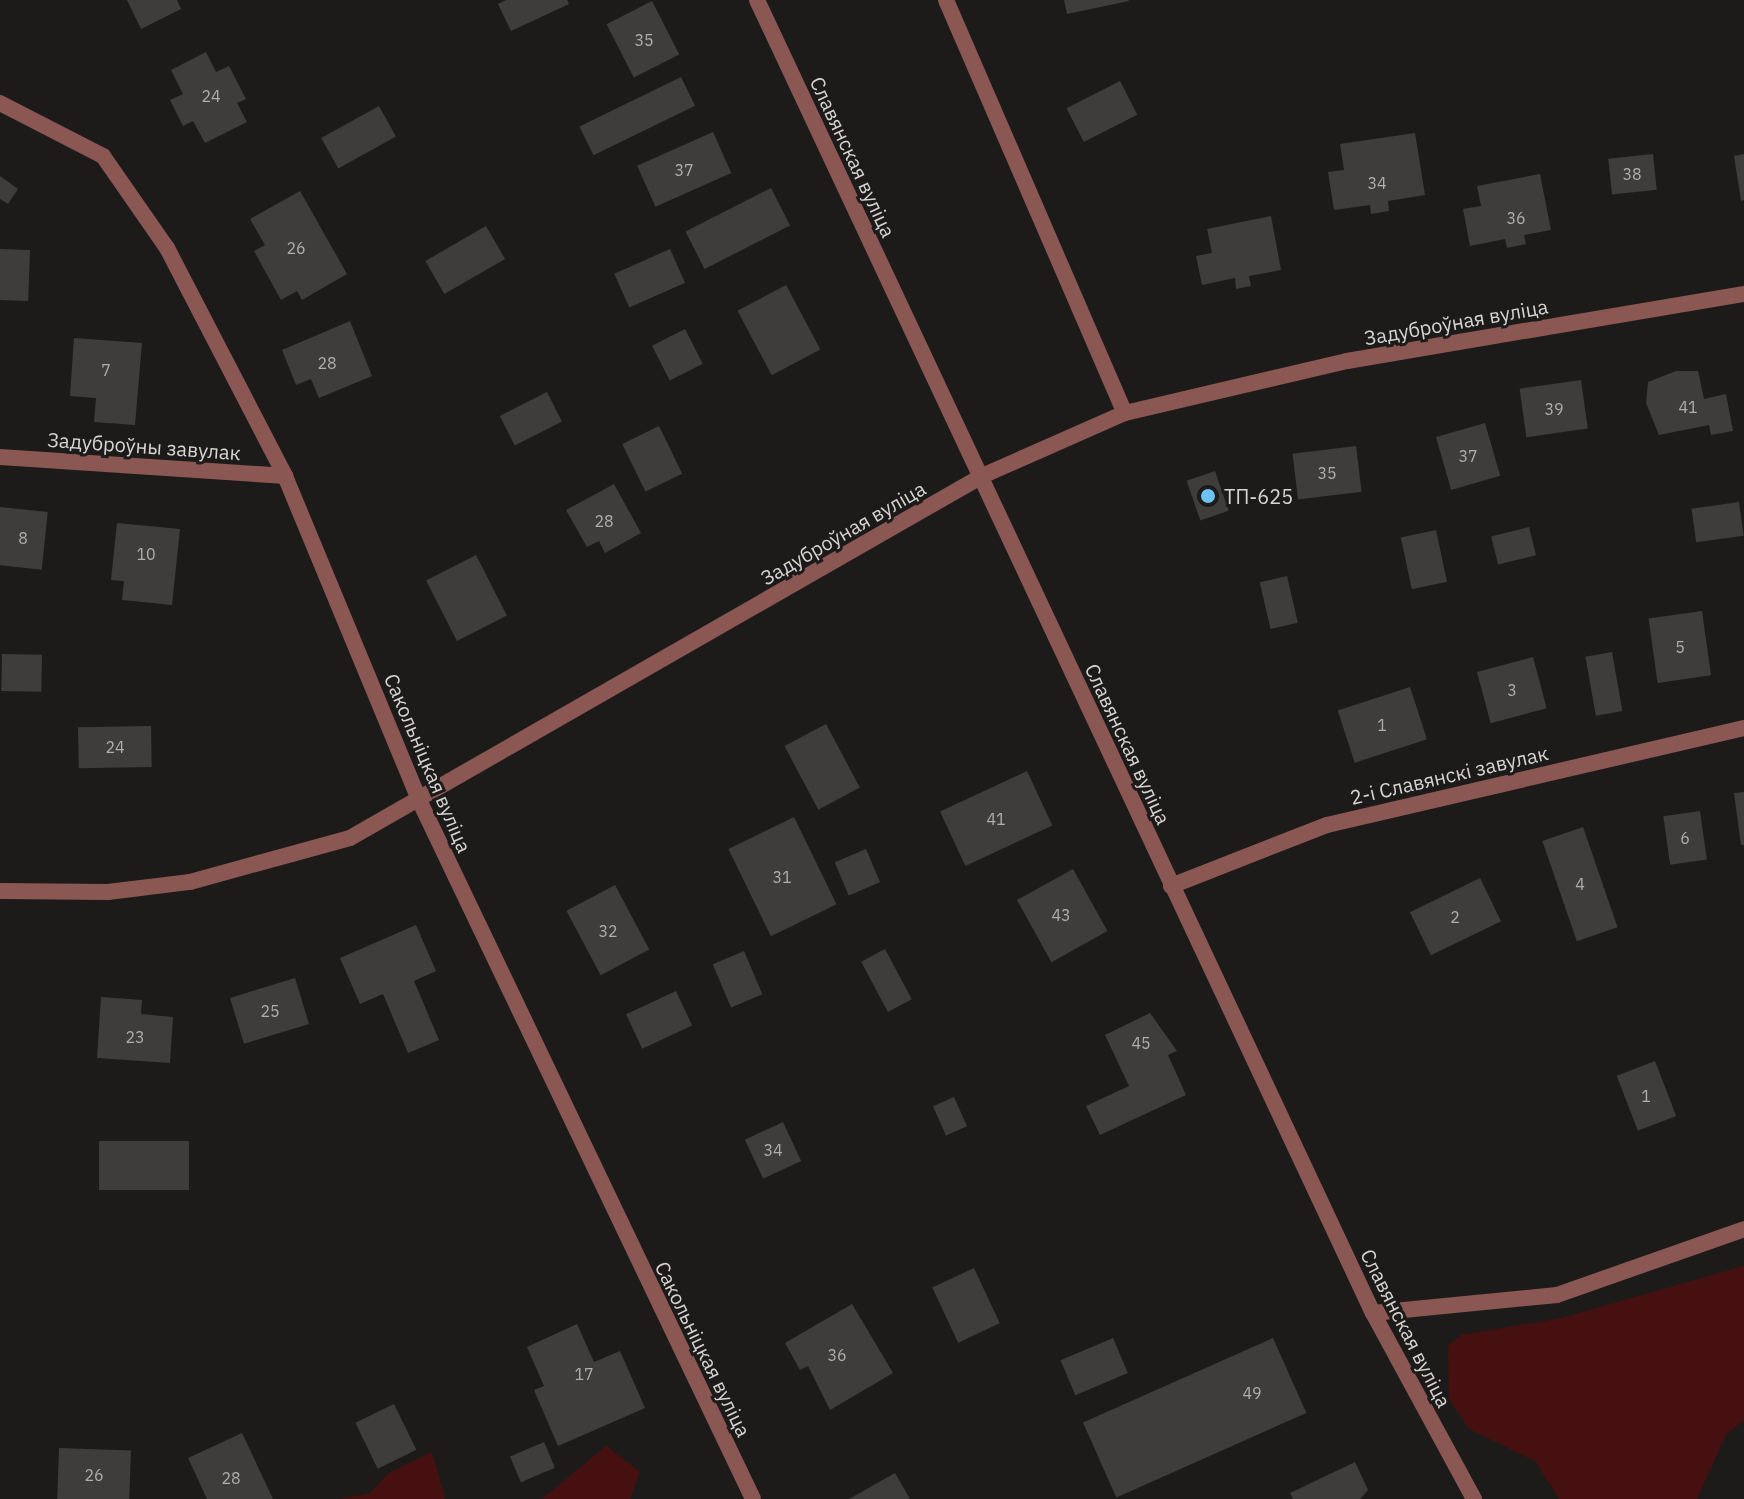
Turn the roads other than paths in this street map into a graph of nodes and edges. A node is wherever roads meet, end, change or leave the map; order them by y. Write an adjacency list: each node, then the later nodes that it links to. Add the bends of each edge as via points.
1 (757, 0): 8 (street, Славянская вуліца)
2 (946, 0): 5 (street)
3 (0, 103): 7 (street, Сакольніцкая вуліца, via 103,156 167,248)
4 (1744, 294): 5 (street, Задуброўная вуліца, via 1347,361)
5 (1125, 413): 8 (street, Задуброўная вуліца)
6 (0, 457): 7 (street, Задуброўны завулак)
7 (285, 476): 10 (street, Сакольніцкая вуліца)
8 (982, 476): 10 (street, Задуброўная вуліца); 11 (street, Славянская вуліца)
9 (1744, 728): 11 (street, 2-і Славянскі завулак, via 1327,825)
10 (420, 802): 12 (street, Задуброўная вуліца, via 350,838 217,877 108,892); 15 (street, Сакольніцкая вуліца)
11 (1171, 886): 14 (street, Славянская вуліца)
12 (0, 891)
13 (1744, 1229): 14 (street, via 1557,1295)
14 (1373, 1313): 16 (street, Славянская вуліца)
15 (753, 1499)
16 (1474, 1499)

